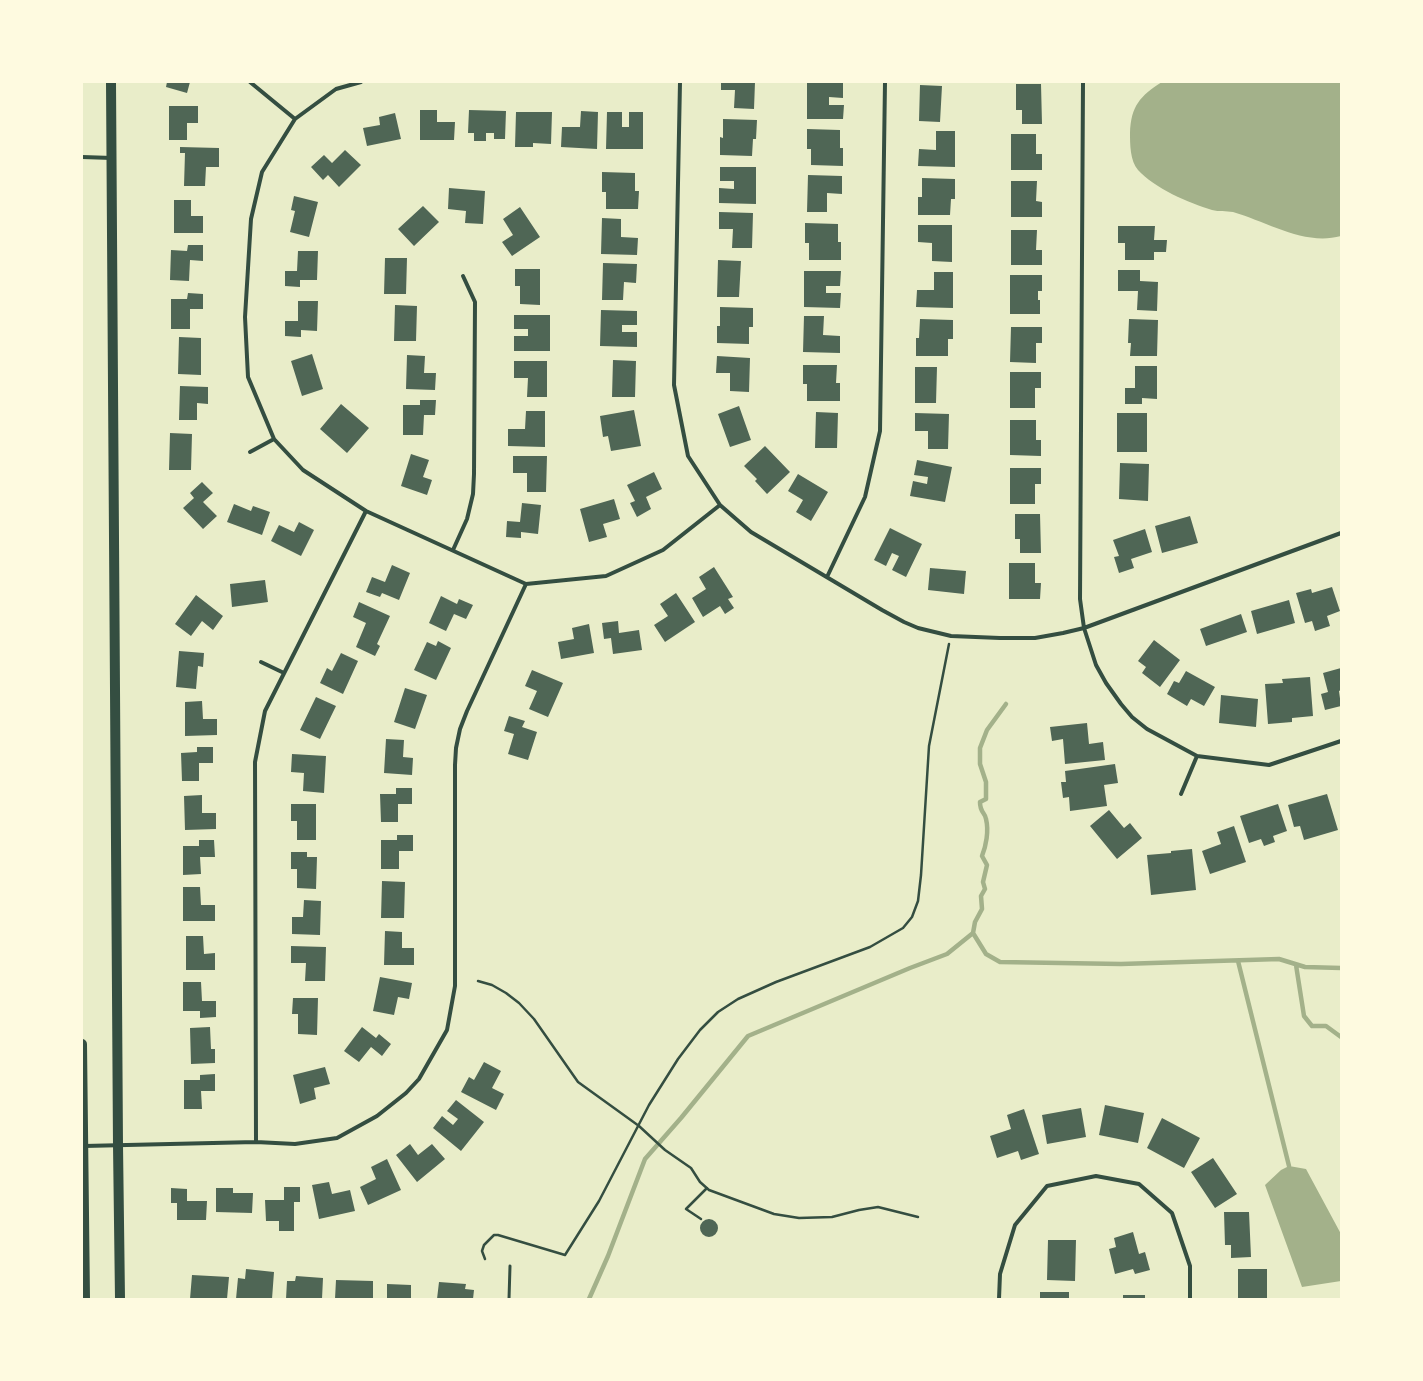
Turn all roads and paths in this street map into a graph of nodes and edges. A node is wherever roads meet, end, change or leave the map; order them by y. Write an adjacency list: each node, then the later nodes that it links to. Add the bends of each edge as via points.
1 (111, 82): 9 (main road)
2 (250, 82): 7 (street)
3 (361, 82): 7 (street, via 336,89)
4 (680, 82): 13 (street, via 674,385 688,456)
5 (885, 82): 17 (street, via 880,431 865,497)
6 (1083, 82): 19 (street, via 1080,599)
7 (295, 119): 11 (street, via 262,172 250,219 245,317 248,377)
8 (82, 157): 9 (street)
9 (112, 158): 30 (main road)
10 (463, 276): 16 (street, via 475,302 474,474 472,500 467,519)
11 (274, 439): 12 (street); 14 (street, via 303,470)
12 (250, 452)
13 (720, 505): 17 (street, via 751,532); 18 (street, via 663,550 606,576)
14 (366, 510): 16 (street); 22 (street)
15 (1341, 533): 19 (street)
16 (453, 550): 18 (street)
17 (827, 577): 20 (street, via 904,622)
18 (526, 584): 29 (street, via 467,711 456,748 455,986 448,1030 419,1079 377,1116 337,1138 295,1144)
19 (1084, 628): 20 (street, via 1035,638); 24 (street, via 1096,666 1132,717 1147,729)
20 (951, 636): 28 (path, via 929,746 922,875 918,901 912,917 903,928 870,947 776,982 738,999 718,1012 700,1030 678,1060 649,1105)
21 (261, 662): 22 (street)
22 (284, 673): 29 (street, via 265,711 255,762)
23 (1341, 741): 24 (street, via 1269,765)
24 (1197, 756): 25 (street)
25 (1181, 794)
26 (478, 981): 28 (path, via 506,993 519,1004 534,1019 578,1082)
27 (82, 1044): 31 (main road)
28 (639, 1126): 32 (path, via 665,1150 691,1168); 35 (path, via 599,1201 565,1256 494,1235 484,1245 482,1251)
29 (256, 1142): 30 (street)
30 (118, 1145): 31 (street); 38 (main road)
31 (83, 1146): 37 (main road)
32 (706, 1188): 33 (path, via 774,1214 799,1218 832,1217 878,1208); 34 (path, via 686,1209)
33 (918, 1217)
34 (701, 1219)
35 (485, 1260)
36 (510, 1266): 39 (lane)
37 (85, 1299)
38 (120, 1299)
39 (509, 1299)
40 (999, 1299): 41 (street, via 1000,1274 1015,1225 1047,1186 1096,1176 1139,1184 1172,1213 1190,1266)
41 (1190, 1299)

